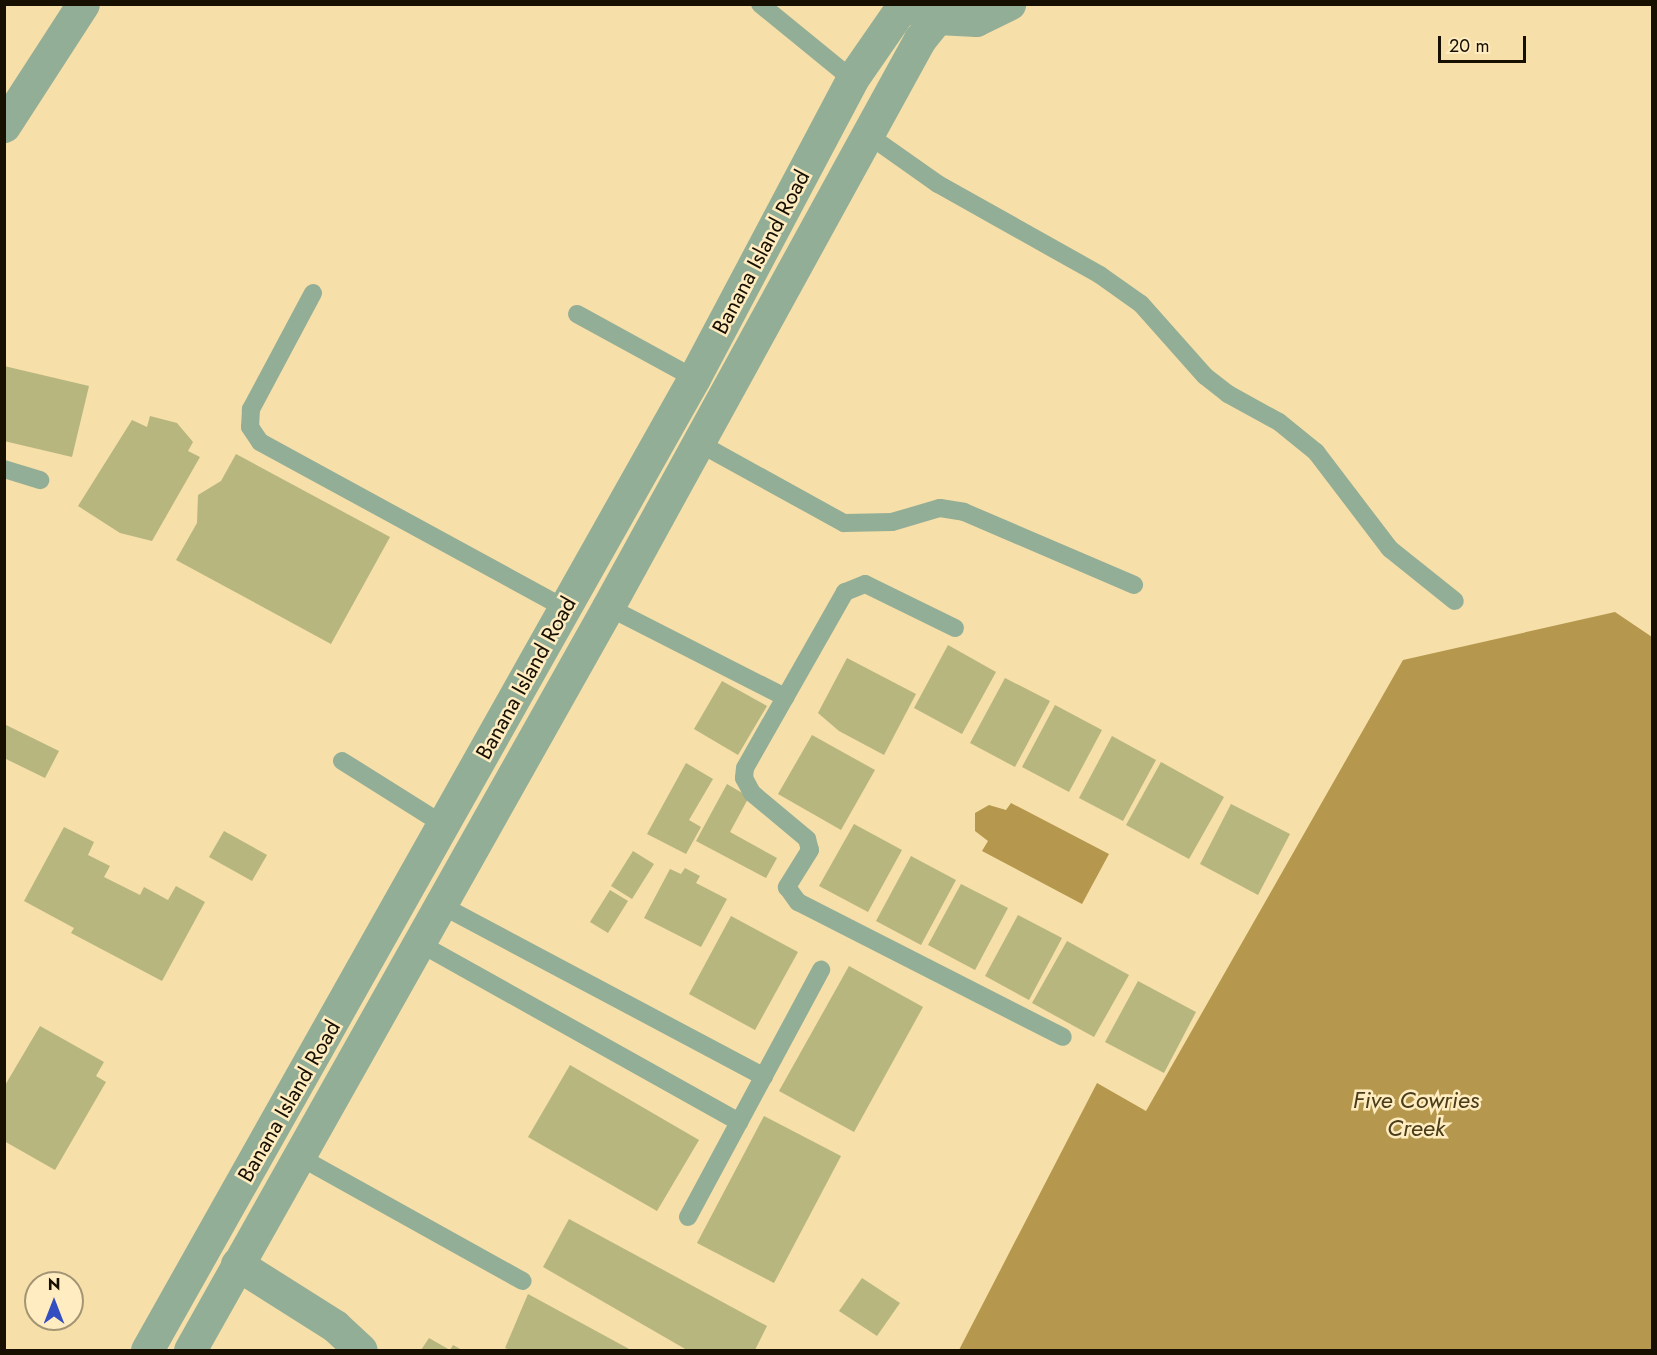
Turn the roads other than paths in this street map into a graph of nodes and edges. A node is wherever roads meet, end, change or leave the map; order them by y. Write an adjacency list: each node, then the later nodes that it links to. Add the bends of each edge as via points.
1 (83, 4): 7 (street)
2 (760, 4): 6 (lane)
3 (905, 4): 5 (street); 6 (street, Banana Island Road)
4 (1009, 4): 5 (street, via 976,20)
5 (937, 18): 8 (street, Banana Island Road)
6 (852, 80): 11 (street, Banana Island Road)
7 (4, 126)
8 (867, 135): 12 (street, Banana Island Road); 16 (lane, via 938,184 1041,246 1100,275 1141,304 1205,376 1228,394 1279,422 1316,452 1390,549)
9 (313, 293): 18 (lane, via 251,409 250,427 260,442)
10 (577, 314): 11 (lane)
11 (694, 378): 18 (street, Banana Island Road)
12 (697, 442): 15 (lane, via 844,523 876,524 940,508 964,512); 17 (street, Banana Island Road)
13 (4, 469): 14 (lane)
14 (40, 480)
15 (1134, 585)
16 (1455, 601)
17 (608, 607): 20 (lane); 23 (street, Banana Island Road)
18 (565, 608): 22 (street, Banana Island Road)
19 (955, 628): 20 (lane, via 865,584 854,586 845,592)
20 (785, 697): 26 (lane, via 745,768 744,778 752,793 809,845 787,887 790,895)
21 (342, 761): 22 (lane)
22 (444, 825): 33 (street, Banana Island Road)
23 (439, 904): 24 (street, Banana Island Road); 27 (lane)
24 (419, 943): 28 (lane); 29 (street, Banana Island Road)
25 (821, 970): 27 (lane)
26 (1063, 1037)
27 (764, 1077): 28 (lane)
28 (739, 1122): 30 (lane)
29 (298, 1156): 31 (street, Banana Island Road); 32 (lane)
30 (688, 1217)
31 (237, 1264): 34 (street, Banana Island Road); 35 (street, via 335,1326)
32 (523, 1281)
33 (147, 1350)
34 (190, 1350)
35 (362, 1350)

